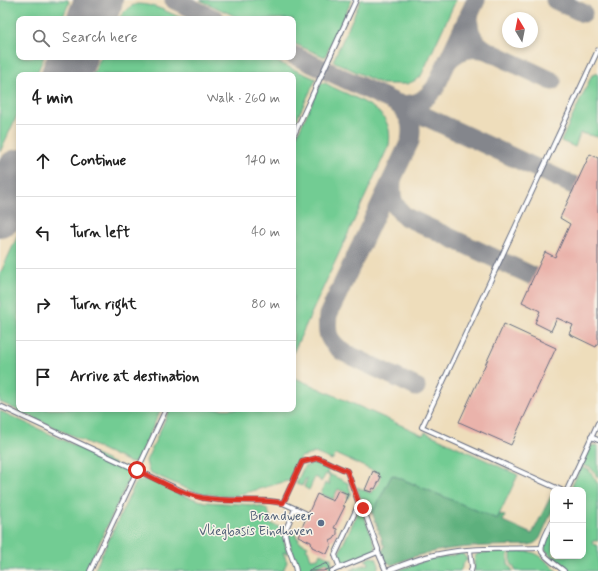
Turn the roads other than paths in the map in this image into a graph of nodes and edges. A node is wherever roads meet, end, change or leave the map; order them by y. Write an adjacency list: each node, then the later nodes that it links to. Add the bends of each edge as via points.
1 (356, 0): 3 (lane)
2 (598, 50): 10 (lane, via 422,427)
3 (296, 130)
4 (0, 406): 9 (lane)
5 (165, 412): 9 (lane)
6 (598, 423): 7 (lane)
7 (591, 437): 8 (lane); 11 (lane)
8 (598, 440)
9 (137, 470): 12 (lane, via 203,498); 21 (lane)
10 (554, 487)
11 (568, 487)
12 (283, 503): 13 (lane, via 302,462 318,458 347,471); 14 (lane)
13 (360, 506): 19 (lane, via 363,508); 20 (lane, via 335,555)
14 (295, 509): 15 (lane); 22 (lane, via 285,534)
15 (305, 513)
16 (552, 523): 17 (lane)
17 (541, 548): 18 (lane); 26 (lane, via 544,555)
18 (470, 550): 24 (lane, via 424,557); 25 (lane)
19 (378, 552): 20 (lane); 24 (lane)
20 (340, 568): 23 (lane)
21 (90, 571)
22 (296, 571)
23 (332, 571)
24 (386, 571)
25 (471, 571)
26 (564, 571)

